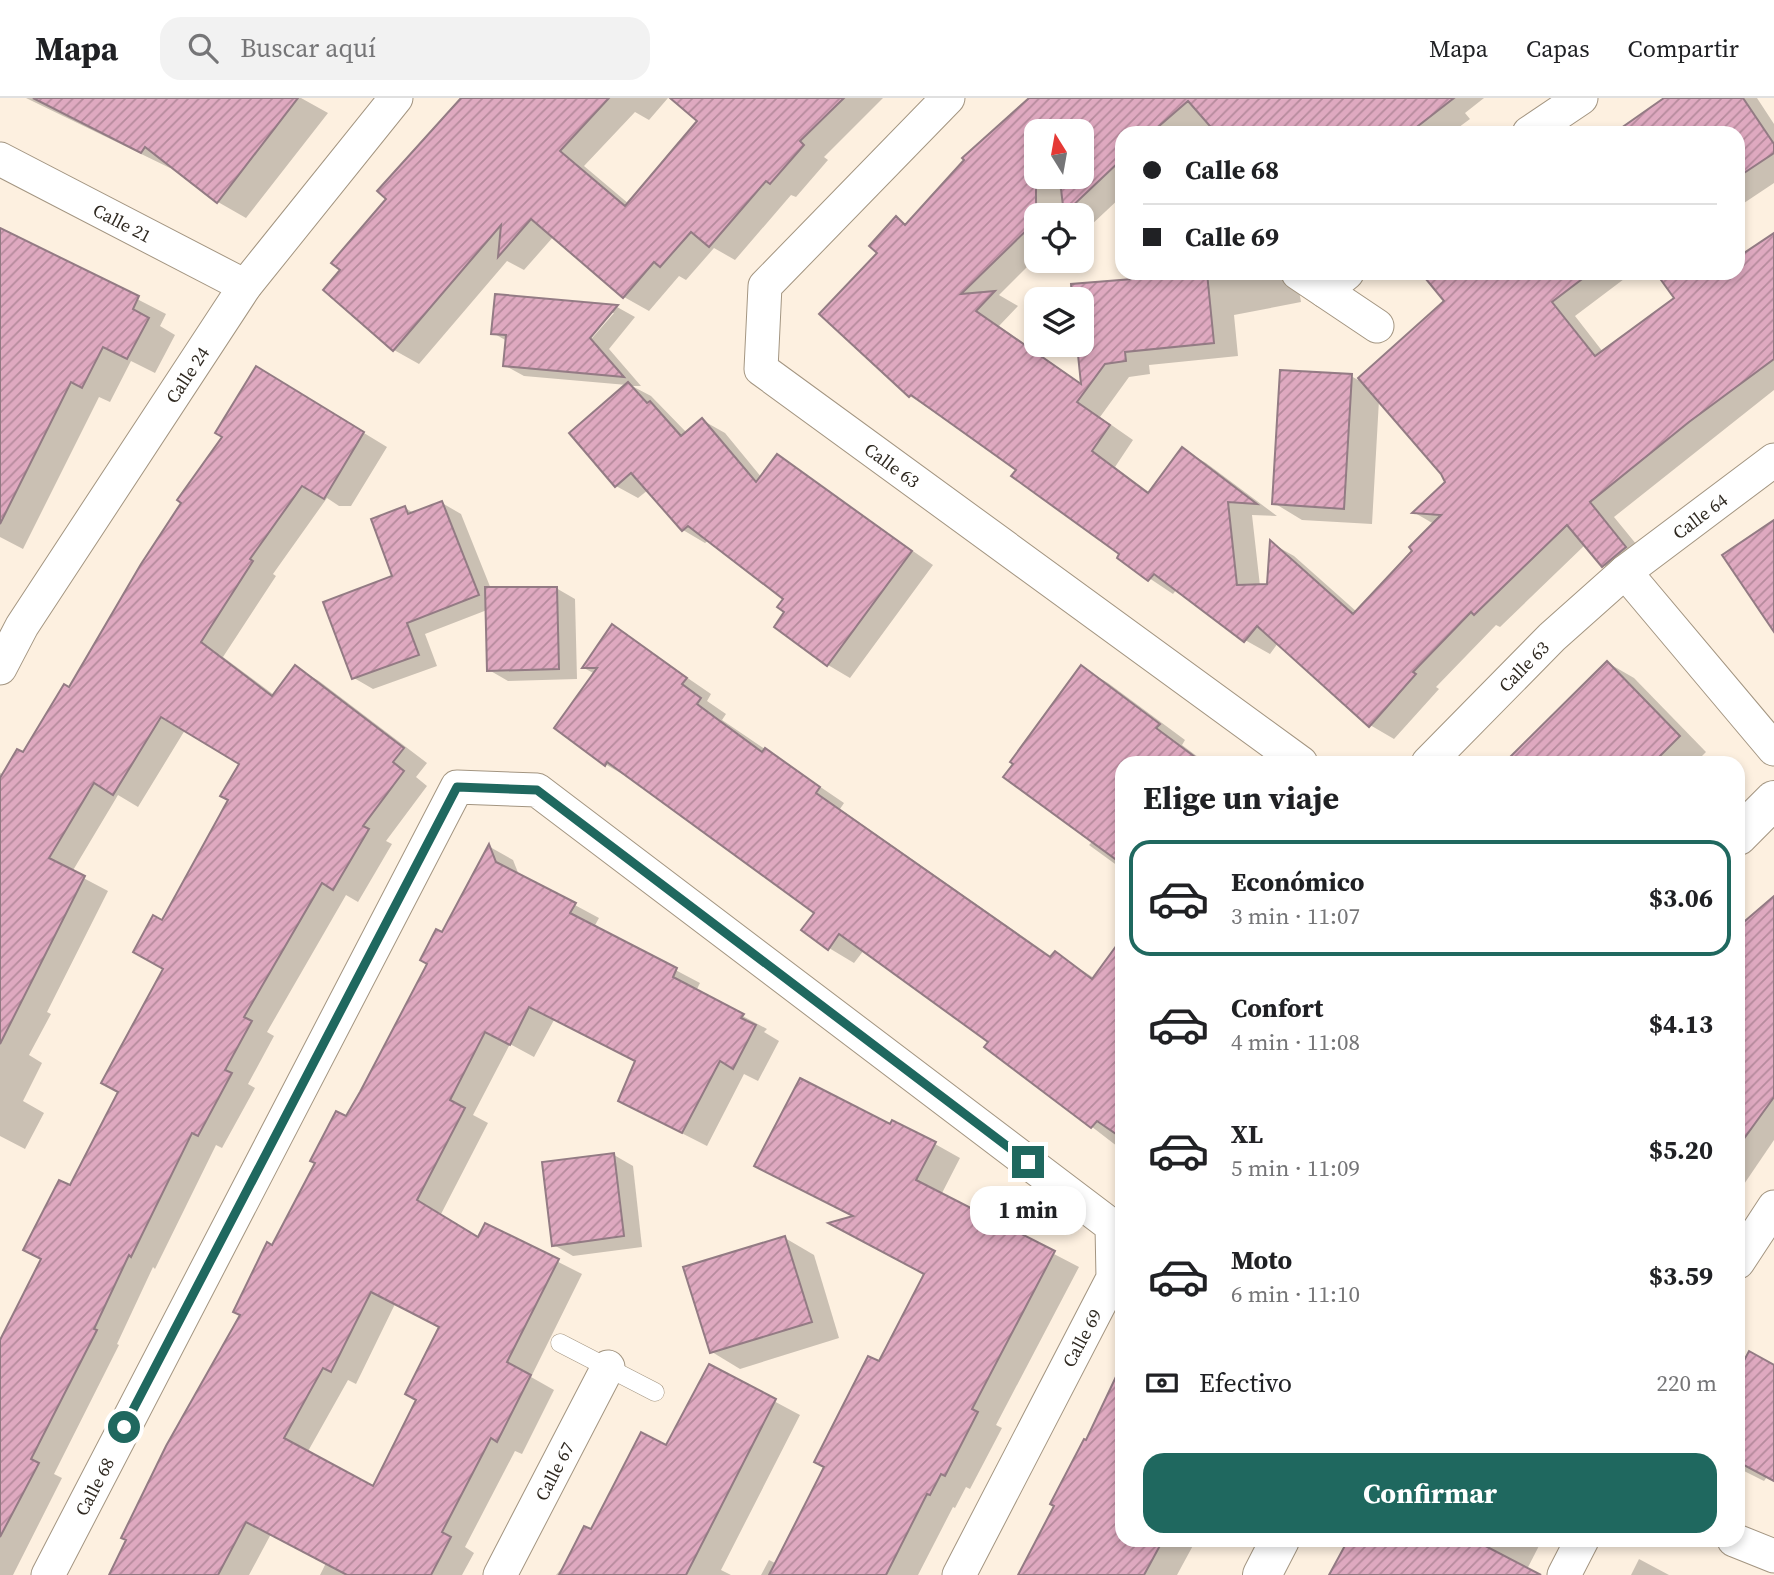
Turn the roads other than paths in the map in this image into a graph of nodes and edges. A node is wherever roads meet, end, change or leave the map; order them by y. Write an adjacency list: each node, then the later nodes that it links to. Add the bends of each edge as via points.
1 (396, 98): 7 (street, Calle 24)
2 (948, 98): 14 (street, Calle 63, via 765,286 761,369)
3 (1581, 98): 4 (street)
4 (1539, 126)
5 (0, 159): 7 (street, Calle 21)
6 (1336, 282): 8 (street)
7 (245, 286): 11 (street, Calle 24)
8 (1377, 326)
9 (1774, 460): 10 (street, Calle 64)
10 (1625, 572): 13 (street); 15 (street, Calle 63, via 1552,636)
11 (11, 620): 12 (street, Calle 24)
12 (0, 668)
13 (1774, 749)
14 (1291, 756)
15 (1435, 756)
16 (1774, 800): 17 (street)
17 (1745, 829)
18 (795, 984): 28 (street, Calle 68, via 537,790 457,787); 30 (street, Calle 69, via 1112,1226 1113,1278)
19 (1774, 1207): 20 (street)
20 (1745, 1251)
21 (560, 1343): 22 (lane)
22 (608, 1367): 23 (lane); 29 (street, Calle 67)
23 (655, 1392)
24 (1745, 1544): 27 (street)
25 (1276, 1547): 31 (street)
26 (1579, 1547): 32 (street)
27 (1774, 1556)
28 (48, 1575)
29 (500, 1575)
30 (959, 1575)
31 (1262, 1575)
32 (1564, 1575)

